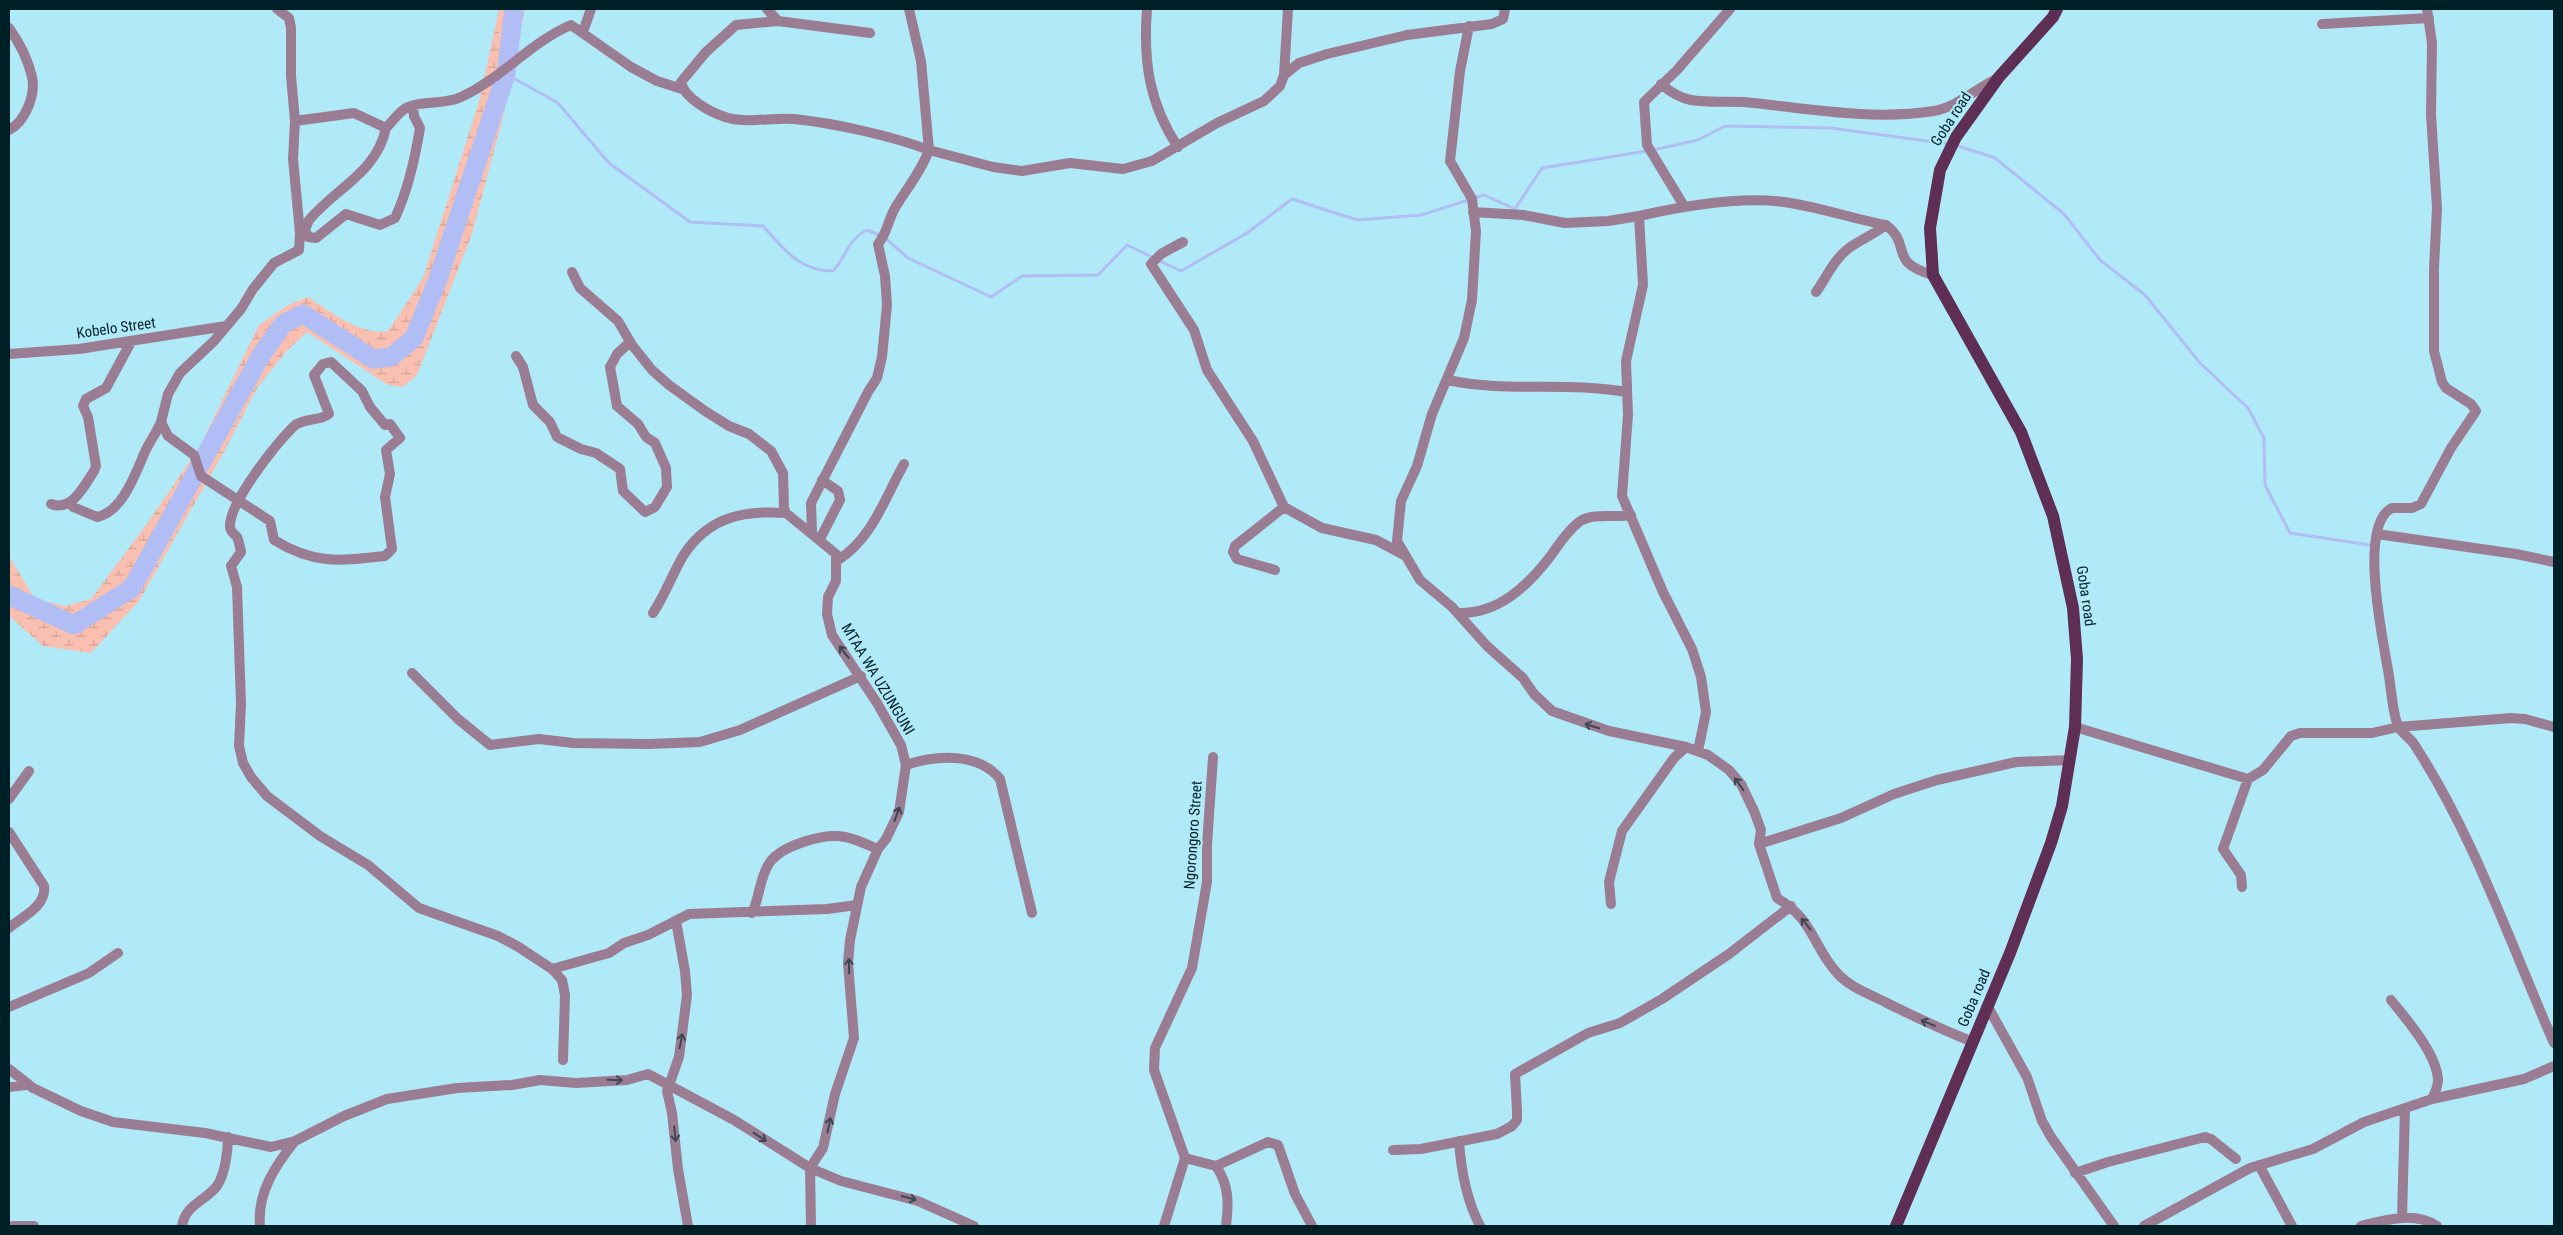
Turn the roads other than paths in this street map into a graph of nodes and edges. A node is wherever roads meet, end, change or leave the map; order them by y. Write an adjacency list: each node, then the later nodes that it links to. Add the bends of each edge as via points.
1 (277, 9): 22 (street, via 289,18 291,28)
2 (591, 9): 15 (street)
3 (767, 9): 11 (street)
4 (908, 9): 26 (street, via 921,61)
5 (1147, 9): 25 (street, via 1147,60 1155,102 1160,118)
6 (1288, 9): 17 (street)
7 (1505, 9): 13 (street, via 1503,19 1492,24)
8 (1730, 9): 19 (street, via 1706,39)
9 (2057, 9): 18 (main road, Goba road)
10 (2428, 13): 12 (street); 51 (street, via 2437,208 2434,351 2442,382 2476,411 2420,504 2389,509 2381,518)
11 (778, 21): 16 (street); 20 (street, via 736,25 730,29 686,74 681,82)
12 (2322, 24)
13 (1469, 26): 17 (street, via 1407,35 1327,54 1299,63); 28 (street, via 1460,71 1450,161 1472,199)
14 (9, 28): 24 (street, via 20,43 33,78 27,114)
15 (583, 32): 20 (street, via 631,67 657,81); 21 (street, via 571,25 554,33 492,80 463,97 450,102)
16 (870, 33)
17 (1284, 75): 25 (street, via 1280,86 1264,101 1217,123)
18 (1999, 78): 19 (street, via 1948,107 1934,111 1873,114 1691,100); 33 (main road, Goba road, via 1956,137 1940,170 1930,228)
19 (1661, 84): 27 (street, via 1644,102 1646,145)
20 (682, 89): 26 (street, via 697,102 725,117 804,120)
21 (413, 106): 23 (street, via 407,107); 23 (street, via 420,128 407,179 407,192 395,218 380,225 346,214 316,238 308,237 305,230 309,220 373,160)
22 (295, 121): 23 (street, via 354,113); 35 (street, via 299,250 274,263)
23 (386, 128)
24 (9, 130)
25 (1178, 147): 26 (street, via 1152,161 1123,169 1070,163 1022,171)
26 (929, 150): 44 (street, via 878,244 887,306 878,378)
27 (1684, 206): 29 (street); 30 (street, via 1768,200)
28 (1473, 212): 29 (street, via 1523,215 1565,223); 40 (street, via 1476,231 1472,300 1464,338)
29 (1639, 216): 41 (street, via 1643,285 1626,361)
30 (1886, 225): 33 (street, via 1894,231 1904,260 1912,268); 34 (street, via 1836,260)
31 (1183, 242): 48 (street, via 1161,254 1151,264 1194,330 1207,370 1253,440)
32 (572, 272): 37 (street, via 580,288 618,321)
33 (1934, 275): 61 (main road, Goba road, via 2021,432 2053,516 2073,608 2077,659)
34 (1816, 292)
35 (226, 326): 36 (street, Kobelo Street); 42 (street, via 180,373 168,394)
36 (131, 342): 38 (street, Kobelo Street); 46 (street, via 106,388 86,399 83,406 88,417 96,466)
37 (630, 342): 39 (street, via 617,354 610,367 617,406 638,424 646,437 655,442 666,468 668,486 655,507 645,512 623,491 620,469 596,454 557,437 550,422 533,405 523,367); 49 (street, via 652,370 674,390 771,450 783,473)
38 (9, 354)
39 (516, 356)
40 (1448, 380): 41 (street, via 1487,386 1583,387); 53 (street, via 1432,414 1417,466 1402,501 1398,541)
41 (1626, 392): 50 (street, via 1628,415 1622,496)
42 (161, 422): 45 (street, via 168,436 194,455 201,476); 46 (street, via 135,478 112,512 97,517)
43 (904, 464): 54 (street, via 880,515)
44 (822, 480): 52 (street, via 810,509); 52 (street, via 838,490 840,500)
45 (238, 500): 45 (street, via 270,521 274,540 290,550 318,560 385,556 392,549 385,497 390,474 386,450 400,438 390,424 385,425 370,407 356,384 331,362 323,364 314,375 329,414 295,426 264,461); 84 (street, via 230,525 241,552 231,566 237,587 241,704 239,746 243,764 252,778 267,796 320,836 368,865 419,908 498,936)
46 (70, 503): 47 (street, via 58,507)
47 (51, 504)
48 (1284, 507): 53 (street, via 1322,528 1376,540); 56 (street, via 1235,546 1233,552 1238,559)
49 (786, 513): 52 (street); 57 (street, via 757,511 734,514 710,528 684,555)
50 (1631, 515): 58 (street, via 1580,521 1521,589 1496,607 1473,614); 65 (street, via 1663,592 1692,649 1701,677 1706,712)
51 (2377, 534): 55 (street); 62 (street, via 2374,558 2376,591)
52 (816, 535): 54 (street, via 831,548)
53 (1404, 555): 58 (street, via 1420,580)
54 (838, 560): 60 (street, MTAA WA UZUNGUNI, one-way to 54, via 836,643 826,614 828,597 836,582)
55 (2554, 562)
56 (1275, 570)
57 (653, 613)
58 (1458, 613): 64 (street, one-way to 58, via 1609,731 1552,710)
59 (412, 673): 60 (street, via 458,719 490,745 539,739 573,743 700,742 740,730)
60 (861, 676): 68 (street, MTAA WA UZUNGUNI, via 901,745)
61 (2076, 727): 67 (main road, Goba road); 70 (street)
62 (2398, 727): 63 (street, via 2511,718); 70 (street, via 2372,733 2296,734 2263,770); 89 (street, via 2414,744 2449,805)
63 (2554, 727)
64 (1686, 746): 65 (street); 76 (street, via 1622,831 1609,882)
65 (1698, 751): 73 (street, one-way to 65, via 1761,830 1741,784 1729,770 1708,754)
66 (1213, 758): 102 (street, Ngorongoro Street, via 1207,882 1192,968 1153,1059)
67 (2070, 760): 73 (street, via 2016,762 1937,780 1877,801 1841,818); 87 (main road, Goba road, via 2051,843)
68 (906, 765): 74 (street, MTAA WA UZUNGUNI, one-way to 68, via 886,840 899,812); 80 (street, via 920,760 949,758 972,761 1000,779)
69 (29, 771): 71 (street)
70 (2248, 779): 75 (street, via 2224,844 2226,854 2241,875)
71 (9, 799)
72 (9, 832): 82 (street, via 45,892 40,904)
73 (1760, 844): 78 (street, via 1777,898)
74 (878, 848): 77 (street, MTAA WA UZUNGUNI); 79 (street, via 844,837 818,839 790,847 770,862 759,885)
75 (2242, 887)
76 (1611, 904)
77 (857, 905): 79 (street); 106 (street, MTAA WA UZUNGUNI, one-way to 77, via 823,1148 835,1094 852,1046 854,1025 848,963)
78 (1791, 906): 88 (street, one-way to 78, via 1919,1020 1849,984 1834,969 1812,931); 100 (street, via 1729,954 1662,999 1620,1023 1588,1033 1515,1074 1517,1120 1512,1126 1498,1134)
79 (752, 913): 81 (street, via 689,914)
80 (1032, 913)
81 (676, 921): 84 (street, via 608,953); 94 (street, one-way to 81, via 679,1057 687,994)
82 (9, 928)
83 (118, 953): 86 (street, via 89,973)
84 (552, 970): 90 (street, via 562,980 565,995)
85 (2391, 1000): 96 (street, via 2413,1027 2435,1066 2438,1082)
86 (9, 1007)
87 (1988, 1007): 88 (main road, Goba road); 107 (street, via 2027,1077 2042,1121)
88 (1973, 1042): 120 (main road, Goba road)
89 (2554, 1043)
90 (563, 1060)
91 (2554, 1066): 96 (street, via 2524,1079)
92 (9, 1069): 93 (street)
93 (26, 1085): 95 (street); 98 (street, via 113,1122)
94 (669, 1086): 99 (street, one-way to 94, via 387,1099 457,1088 540,1080 627,1080 648,1074); 106 (street, one-way to 106, via 734,1120); 113 (street, one-way to 113, via 667,1091)
95 (9, 1087)
96 (2432, 1099): 97 (street)
97 (2405, 1108): 104 (street, via 2348,1129 2313,1150); 108 (street)
98 (228, 1137): 99 (street, via 271,1147); 111 (street, via 228,1150 218,1184 187,1211)
99 (295, 1141): 112 (street, via 264,1189)
100 (1459, 1141): 101 (street, via 1421,1149); 119 (street, via 1461,1170 1469,1202)
101 (1393, 1150)
102 (1185, 1158): 105 (street); 116 (street)
103 (2236, 1159): 107 (street, via 2205,1137)
104 (2259, 1165): 122 (street); 123 (street)
105 (1216, 1166): 117 (street, via 1227,1188); 118 (street, via 1268,1142 1274,1143)
106 (810, 1168): 114 (street); 115 (street, one-way to 115, via 842,1181 918,1201)
107 (2075, 1173): 121 (street)
108 (2402, 1218): 124 (street); 125 (street, via 2419,1219)
109 (13, 1226): 110 (street)
110 (34, 1226)
111 (182, 1226)
112 (260, 1226)
113 (688, 1226)
114 (811, 1226)
115 (974, 1226)
116 (1164, 1226)
117 (1226, 1226)
118 (1312, 1226)
119 (1480, 1226)
120 (1896, 1226)
121 (2114, 1226)
122 (2144, 1226)
123 (2292, 1226)
124 (2361, 1226)
125 (2436, 1226)

